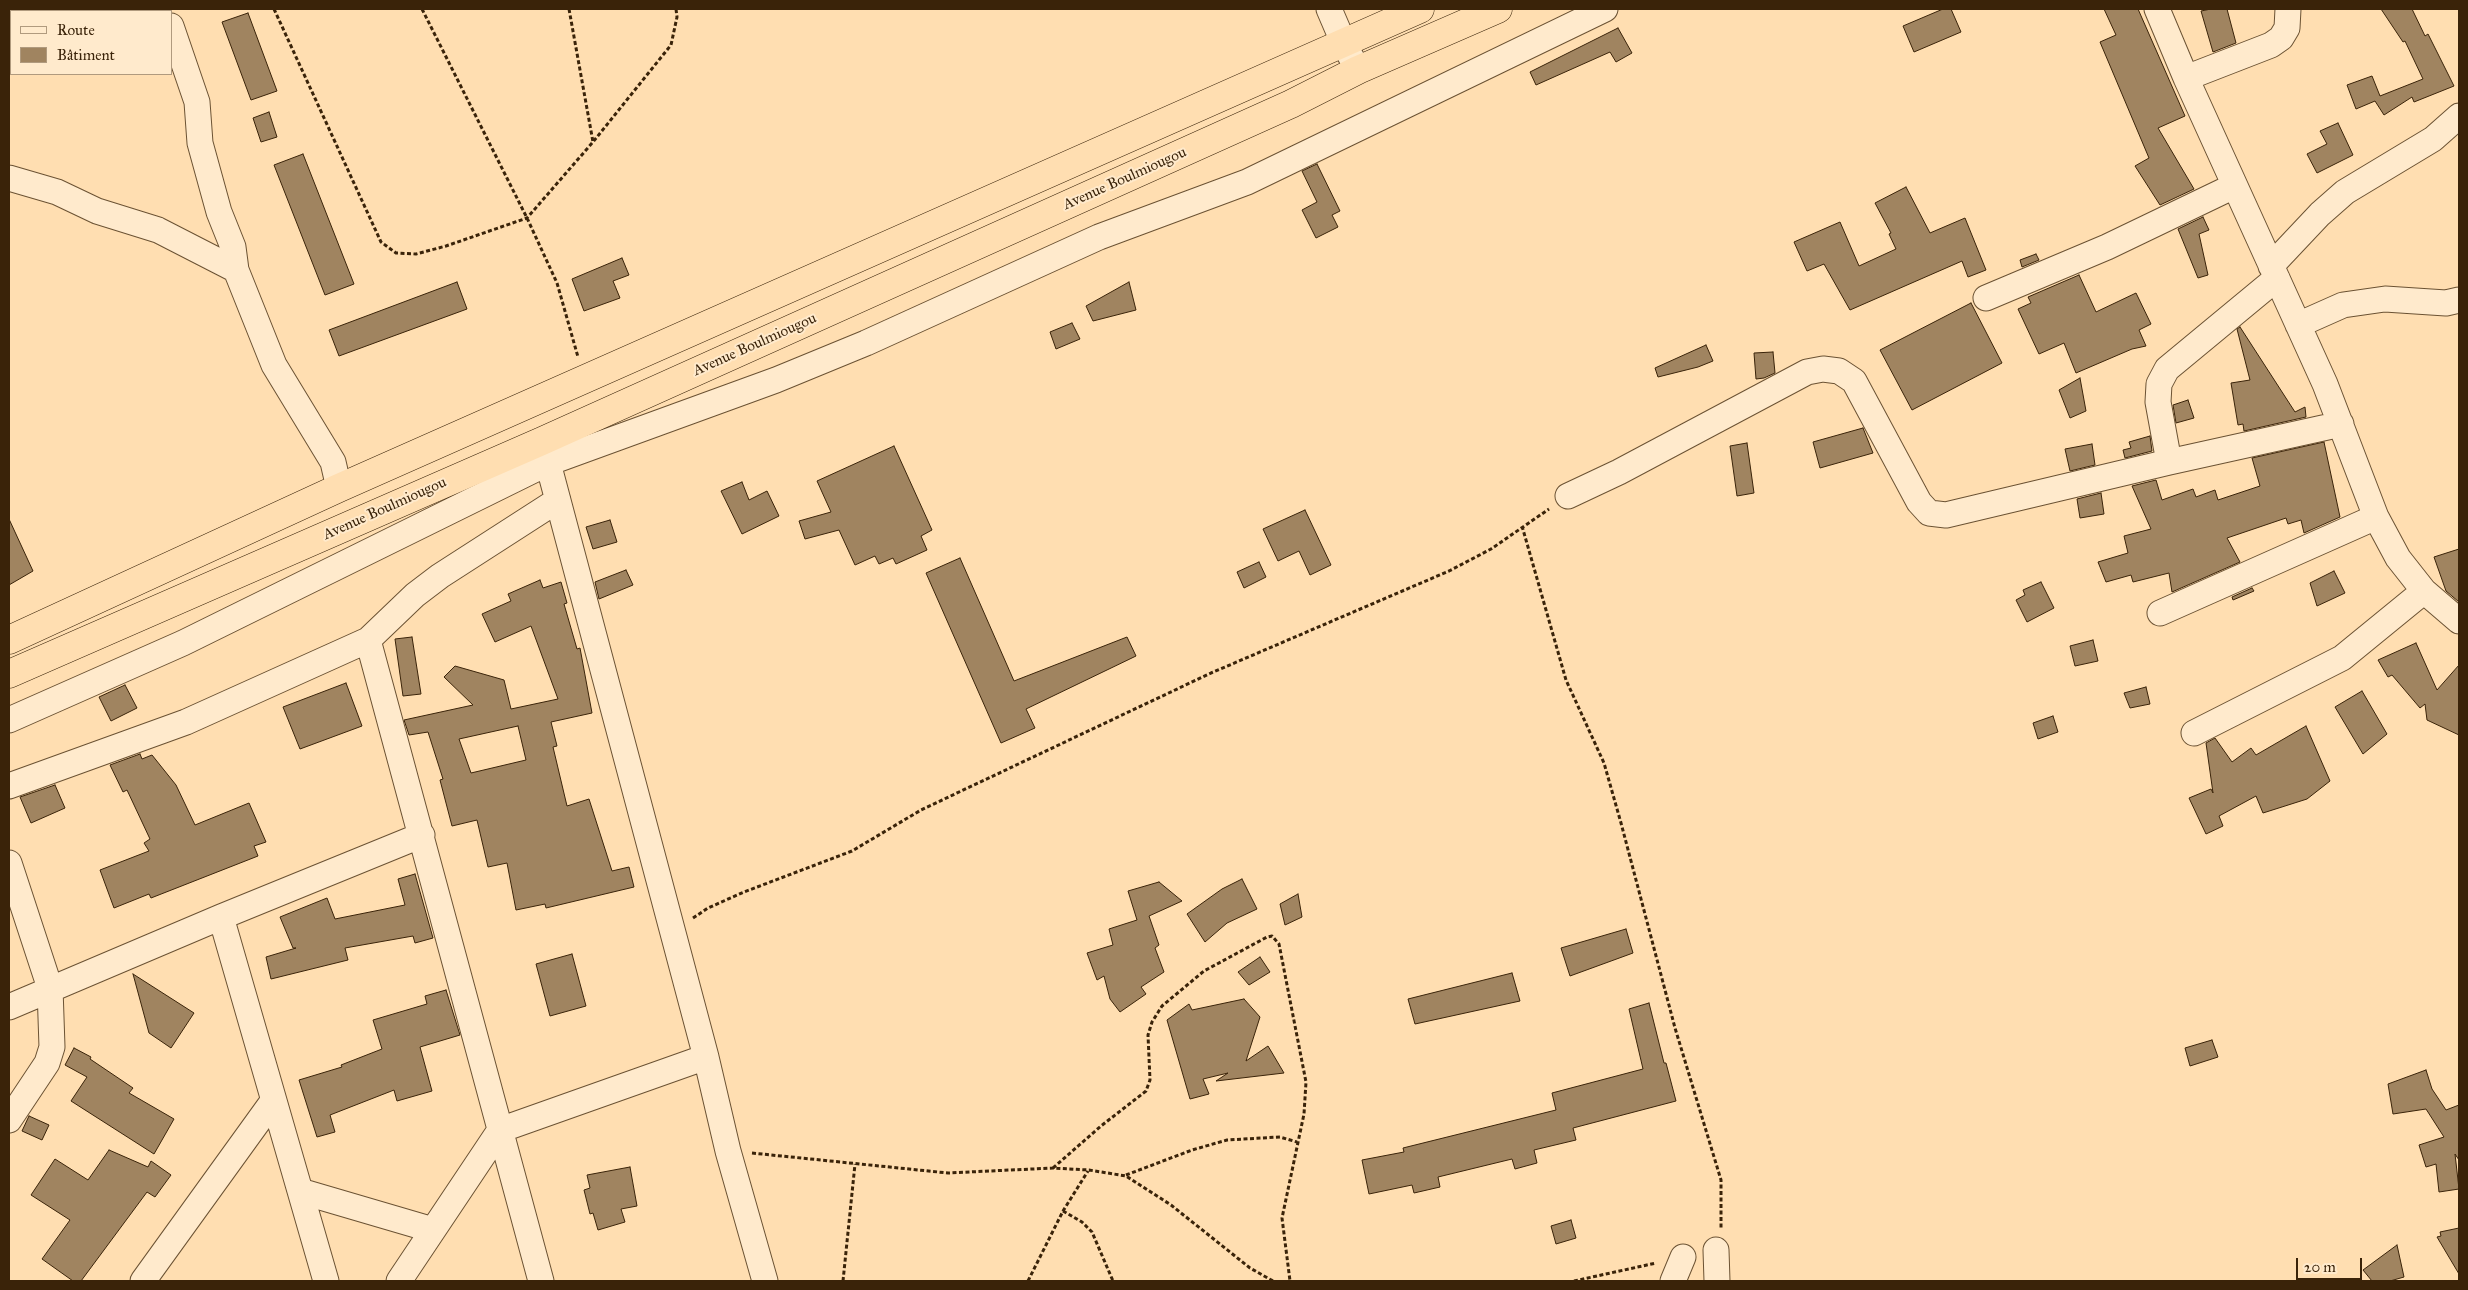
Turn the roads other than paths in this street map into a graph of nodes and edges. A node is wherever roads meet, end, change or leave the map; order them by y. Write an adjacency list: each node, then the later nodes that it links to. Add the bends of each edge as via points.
1 (1329, 9): 8 (street)
2 (1420, 9): 8 (highway)
3 (1498, 9): 9 (highway, Avenue Boulmiougou)
4 (1605, 9): 20 (street, via 1247,182 1099,237 866,343 776,380)
5 (2157, 9): 10 (street)
6 (2288, 9): 10 (street, via 2287,28 2271,46)
7 (172, 29): 14 (street, via 196,102 200,143 219,212 233,247)
8 (1344, 44): 9 (street); 22 (highway)
9 (1358, 70): 20 (highway, Avenue Boulmiougou, via 1292,104)
10 (2186, 78): 13 (street)
11 (2459, 116): 15 (street, via 2434,139 2345,192 2320,214)
12 (9, 178): 14 (street, via 57,192 97,211 158,230)
13 (2234, 186): 15 (street); 16 (street, via 2107,247)
14 (236, 270): 22 (street, via 274,365 333,462)
15 (2274, 272): 18 (street); 21 (street, via 2167,369 2160,384 2158,402)
16 (1986, 298)
17 (2459, 300): 18 (street, via 2446,303 2385,299 2343,305)
18 (2298, 325): 19 (street)
19 (2342, 424): 21 (street); 25 (street)
20 (545, 452): 24 (street); 31 (highway, Avenue Boulmiougou); 32 (street, via 183,642)
21 (2169, 462): 23 (street, via 1946,515 1929,513 1918,502 1854,381 1839,371 1823,369 1807,372)
22 (339, 488): 29 (highway)
23 (1568, 496)
24 (558, 500): 30 (street, via 440,576); 40 (street)
25 (2376, 517): 26 (street, via 2398,558); 27 (street)
26 (2424, 591): 28 (street); 33 (street, via 2342,658)
27 (2160, 612)
28 (2459, 621)
29 (9, 640)
30 (368, 640): 34 (street, via 186,722); 35 (street)
31 (9, 674)
32 (9, 720)
33 (2194, 734)
34 (9, 786)
35 (422, 835): 37 (street); 43 (street)
36 (9, 863): 38 (street)
37 (221, 917): 38 (street); 41 (street)
38 (50, 988): 39 (street); 42 (street, via 52,1047 47,1063)
39 (9, 1007)
40 (706, 1057): 43 (street); 52 (street, via 728,1151)
41 (273, 1101): 44 (street); 48 (street)
42 (9, 1120)
43 (500, 1130): 45 (street); 51 (street)
44 (300, 1191): 45 (street); 49 (street)
45 (433, 1230): 50 (street)
46 (1716, 1250): 54 (street)
47 (1683, 1257): 53 (street)
48 (143, 1281)
49 (326, 1281)
50 (399, 1281)
51 (541, 1281)
52 (765, 1281)
53 (1673, 1281)
54 (1717, 1281)

